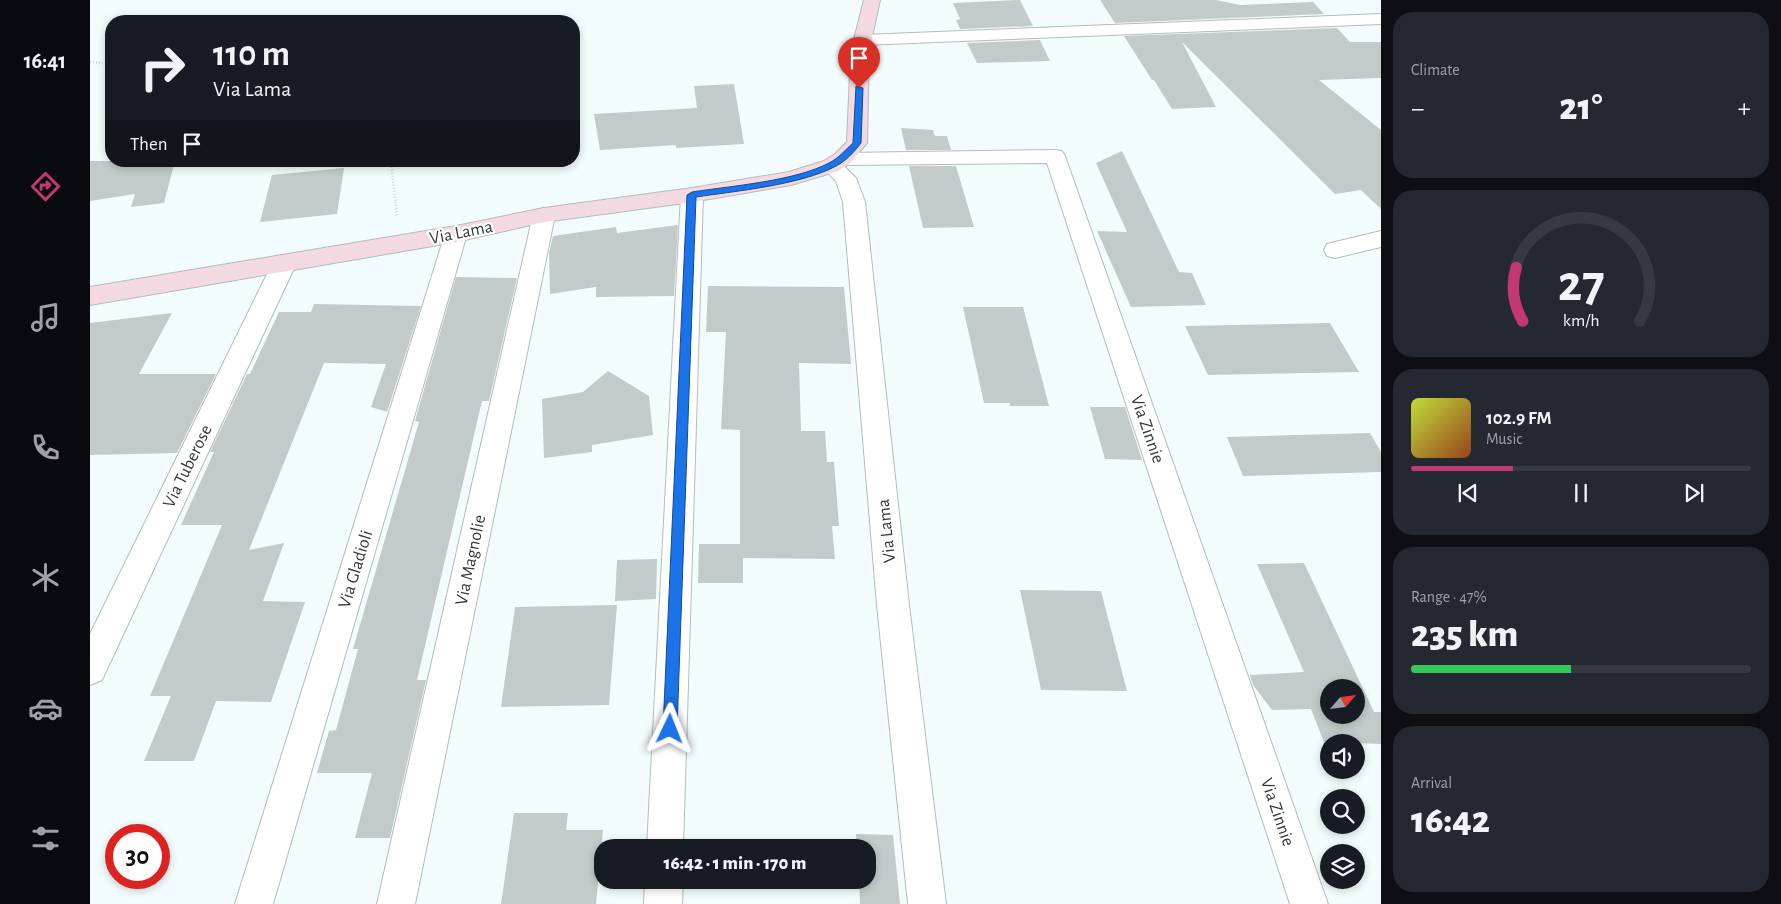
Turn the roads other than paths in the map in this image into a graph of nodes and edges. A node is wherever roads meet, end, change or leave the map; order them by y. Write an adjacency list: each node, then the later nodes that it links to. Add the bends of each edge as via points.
1 (872, 0): 3 (street)
2 (1381, 19): 3 (street)
3 (863, 40): 4 (street, via 857,143)
4 (836, 162): 5 (street, Via Lama, via 792,178); 18 (street, Via Lama, via 854,202 893,605); 19 (street, Via Zinnie, via 1055,156)
5 (692, 195): 6 (street, Via Lama); 13 (street)
6 (544, 215): 7 (street, Via Lama); 16 (street, Via Magnolie)
7 (456, 234): 10 (street, Via Lama); 15 (street, Via Gladioli)
8 (1381, 239): 9 (street)
9 (1336, 250)
10 (284, 264): 11 (street, Via Lama); 12 (street, Via Tuberose)
11 (91, 298)
12 (90, 669)
13 (665, 839)
14 (664, 889): 17 (street)
15 (254, 904)
16 (396, 904)
17 (663, 904)
18 (927, 904)
19 (1309, 904)

